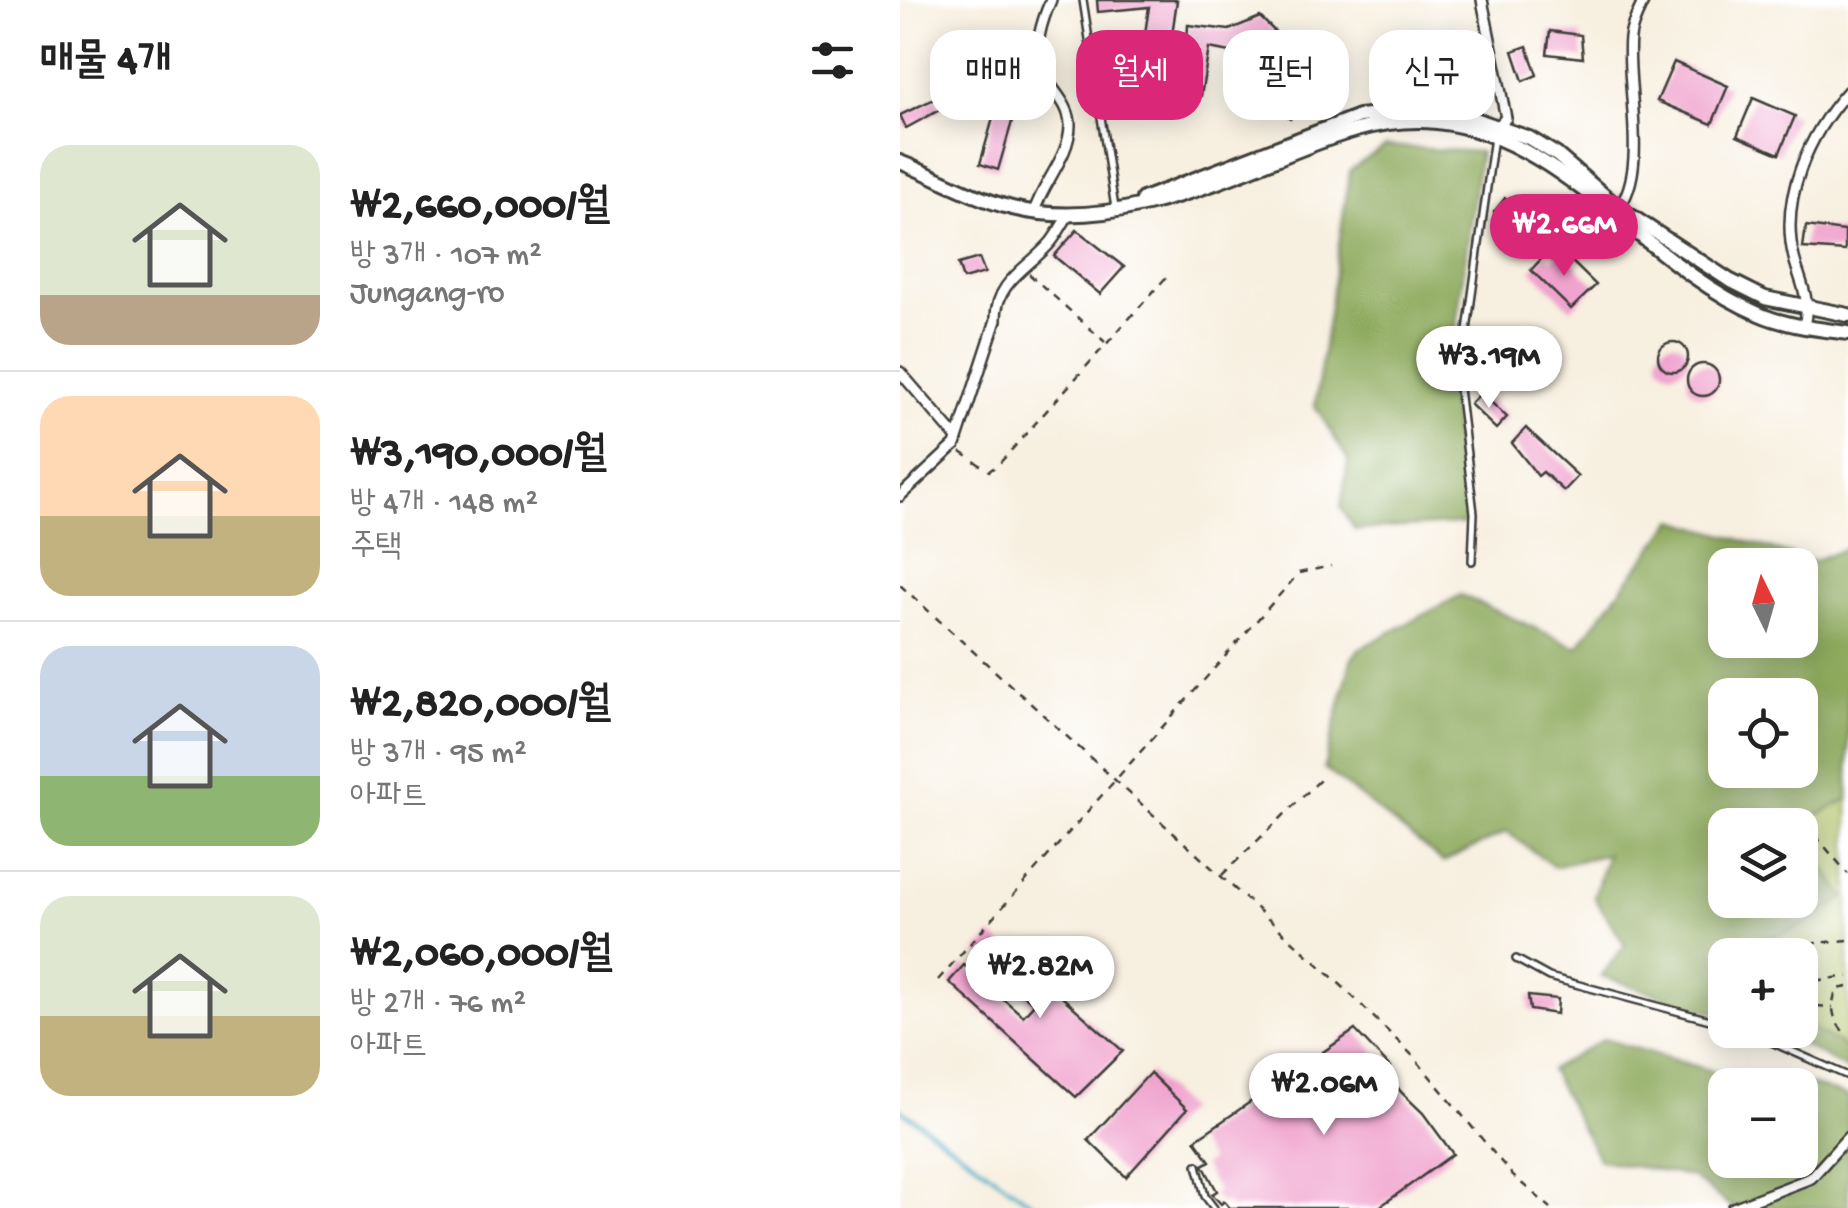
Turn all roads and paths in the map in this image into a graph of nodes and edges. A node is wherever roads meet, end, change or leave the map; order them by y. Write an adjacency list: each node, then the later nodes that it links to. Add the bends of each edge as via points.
1 (1051, 0): 9 (street, via 1041,24 1039,67 1070,118 1070,130)
2 (1083, 0): 8 (lane)
3 (1482, 0): 6 (street, via 1506,118)
4 (1644, 0): 10 (street, via 1630,36 1630,194)
5 (1848, 91): 14 (street, via 1827,114 1803,161 1790,219)
6 (1496, 131): 8 (main road, via 1427,110 1359,116); 10 (main road, via 1557,156); 22 (lane, via 1459,388 1474,513)
7 (900, 162): 9 (main road)
8 (1115, 208): 11 (main road)
9 (1034, 212): 11 (main road)
10 (1615, 212): 14 (main road, via 1729,280); 16 (main road, via 1746,307)
11 (1070, 214): 12 (street, via 1049,244)
12 (1020, 267): 18 (path); 20 (street, via 996,302)
13 (1170, 272): 18 (path)
14 (1808, 310): 15 (main road); 16 (street)
15 (1848, 316)
16 (1804, 326): 17 (main road)
17 (1848, 333)
18 (1107, 344): 20 (path, via 989,471)
19 (900, 372): 20 (street)
20 (956, 442): 21 (street)
21 (900, 496)
22 (1472, 560)
23 (1331, 566): 25 (path, via 1299,573)
24 (900, 585): 25 (path)
25 (1114, 780): 29 (path); 34 (path)
26 (1320, 780): 29 (path)
27 (1818, 839): 28 (path)
28 (1848, 874)
29 (1221, 876): 46 (path, via 1412,1056 1513,1176)
30 (1848, 940): 31 (path)
31 (1818, 943)
32 (1516, 959): 39 (lane, via 1549,977)
33 (1848, 976): 35 (path)
34 (938, 980)
35 (1818, 981)
36 (1848, 987): 38 (path, via 1837,989)
37 (1818, 1006): 38 (path)
38 (1833, 1007): 40 (path, via 1834,1021)
39 (1708, 1019)
40 (1848, 1036)
41 (1785, 1048): 42 (lane)
42 (1848, 1076)
43 (1848, 1137): 47 (street, via 1811,1178)
44 (1197, 1165): 45 (lane)
45 (1214, 1208)
46 (1551, 1208)
47 (1733, 1208)

